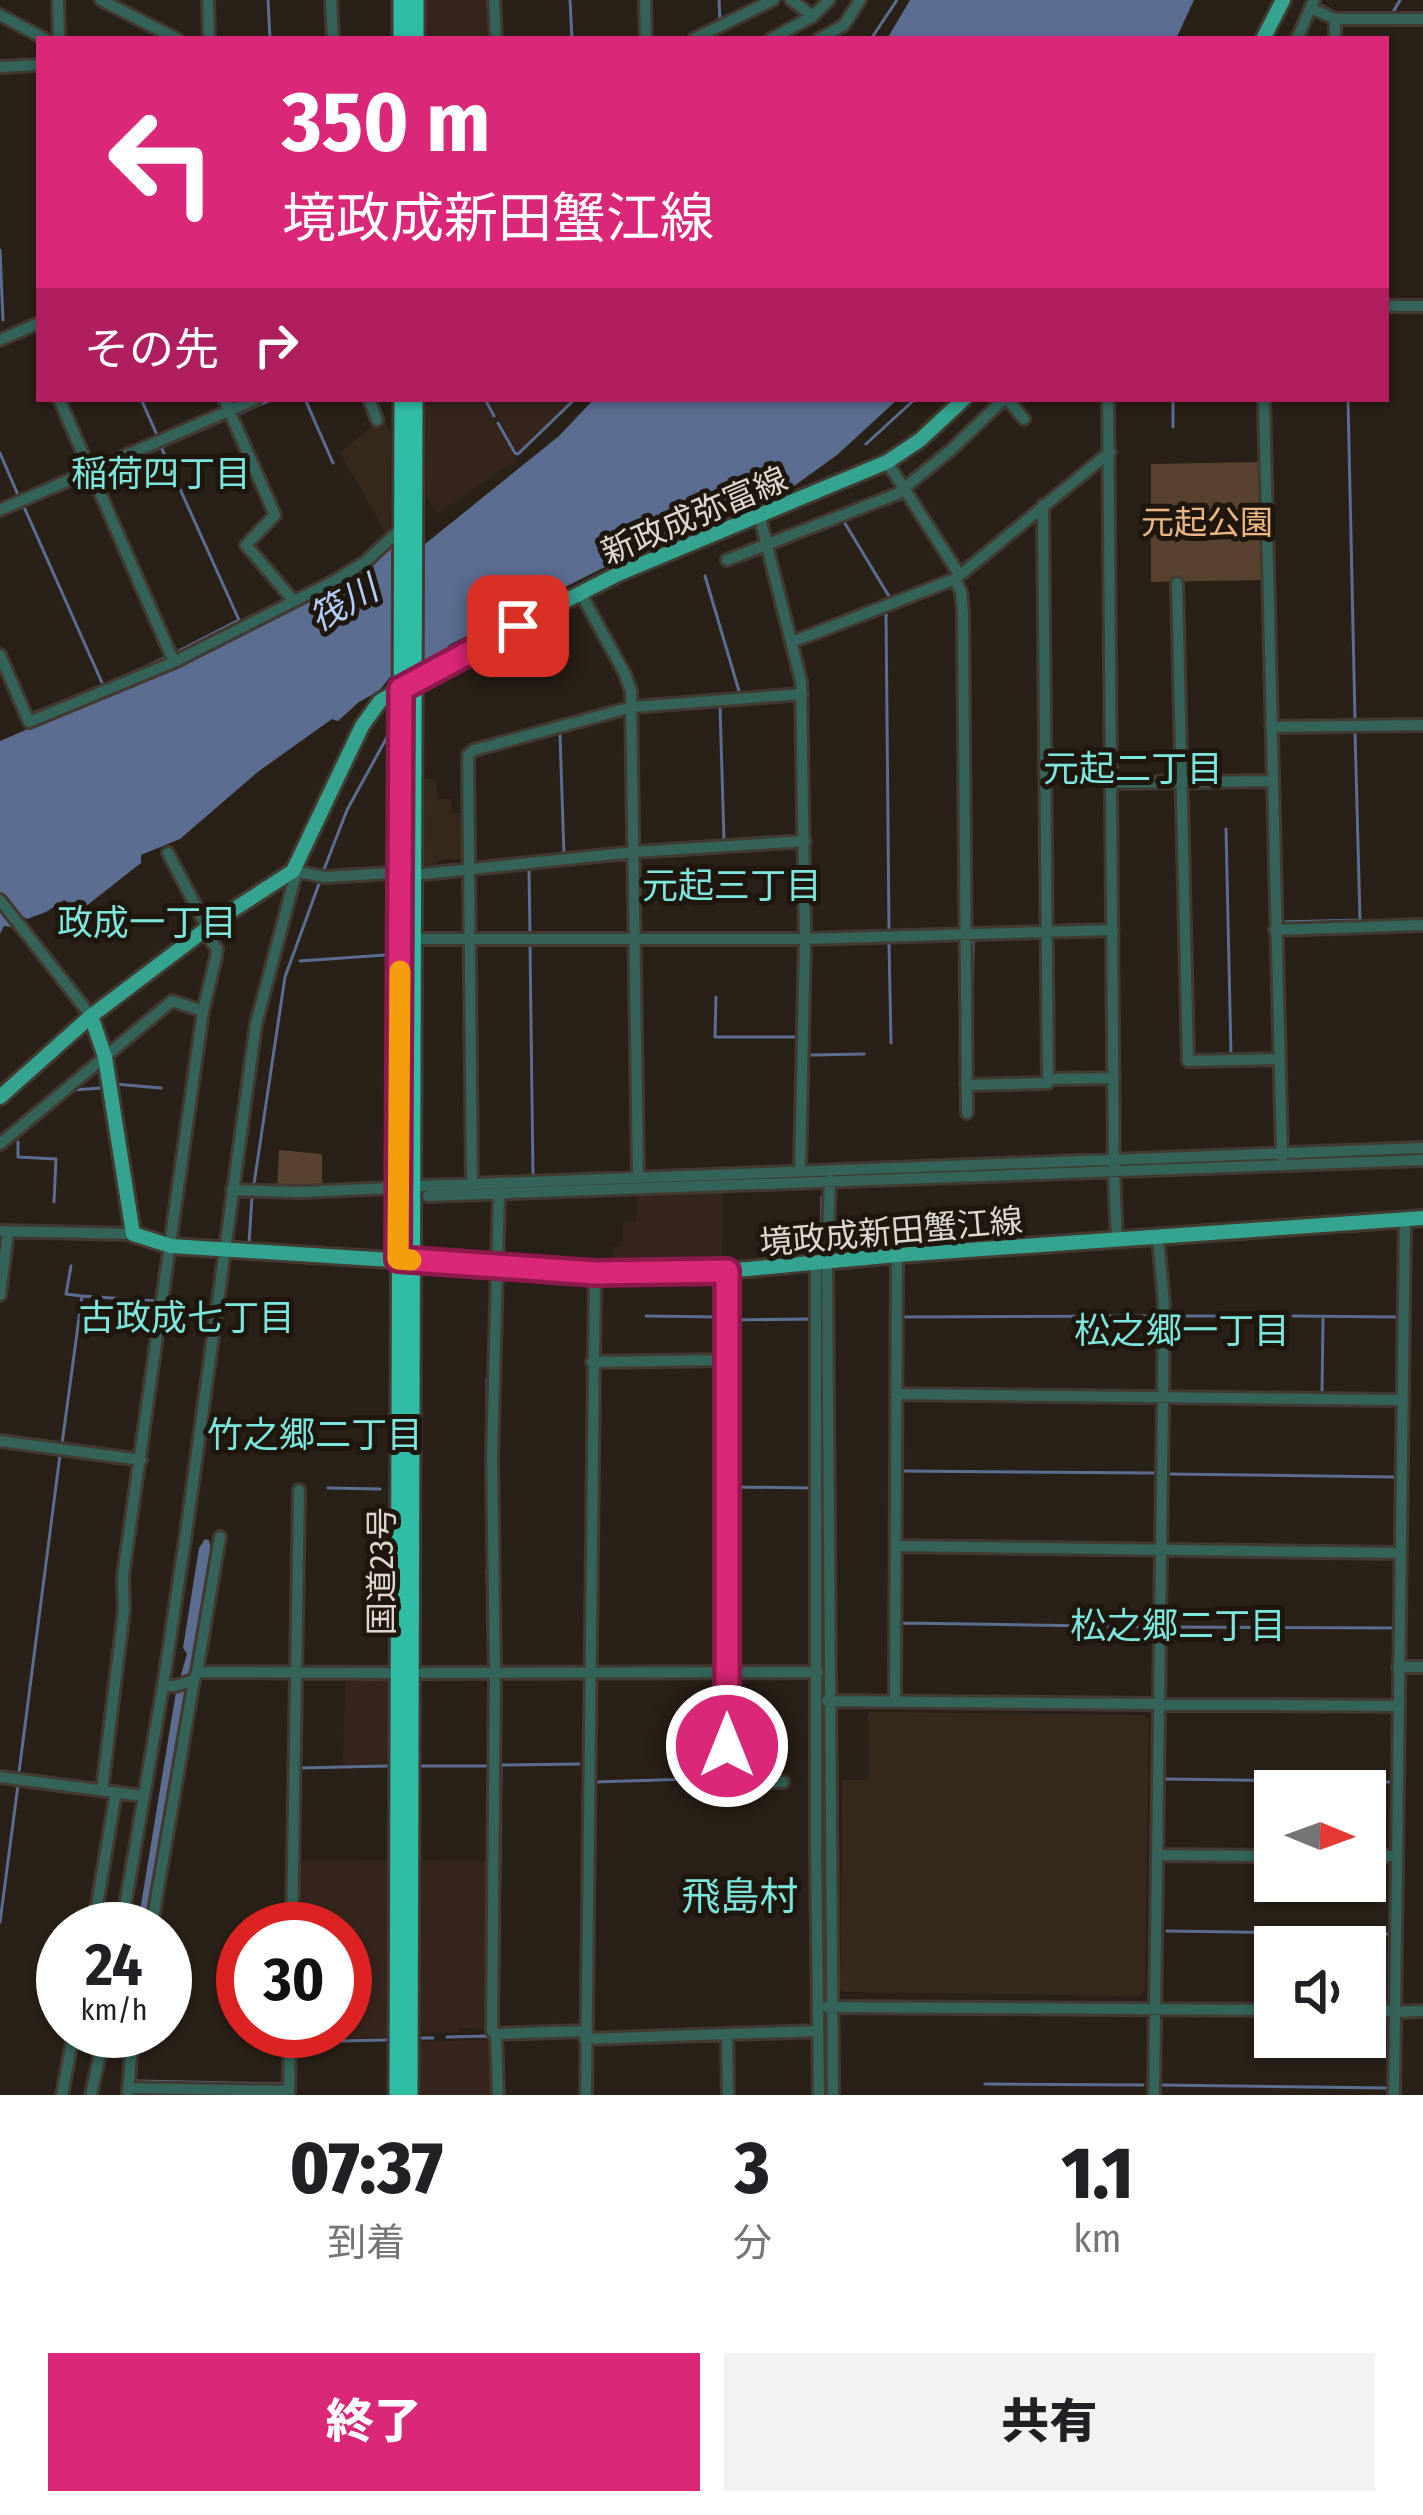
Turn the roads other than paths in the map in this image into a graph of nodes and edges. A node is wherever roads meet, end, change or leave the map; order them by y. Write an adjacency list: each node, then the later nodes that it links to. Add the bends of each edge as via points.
1 (58, 0): 20 (street)
2 (101, 0): 21 (street)
3 (208, 0): 22 (street)
4 (331, 0): 23 (street)
5 (401, 0): 24 (highway)
6 (416, 0): 25 (highway)
7 (494, 0): 26 (street)
8 (645, 0): 27 (street)
9 (773, 0): 28 (street)
10 (791, 0): 16 (street)
11 (829, 0): 16 (street)
12 (860, 0): 31 (street, via 844,25)
13 (1283, 0): 32 (main road)
14 (1313, 4): 17 (street); 33 (street)
15 (0, 15): 19 (street)
16 (809, 18): 29 (street); 30 (street)
17 (1335, 19): 18 (street); 34 (street)
18 (1423, 20)
19 (39, 36)
20 (59, 36)
21 (171, 36)
22 (209, 36)
23 (333, 36)
24 (401, 36)
25 (416, 36)
26 (496, 36)
27 (646, 36)
28 (700, 36)
29 (776, 36)
30 (814, 36)
31 (816, 36)
32 (1265, 36)
33 (1298, 36)
34 (1335, 36)
35 (36, 65): 36 (street)
36 (0, 67)
37 (1423, 305): 38 (street)
38 (1389, 306)
39 (36, 324): 40 (street)
40 (0, 340)
41 (59, 402): 57 (street)
42 (370, 402): 53 (street)
43 (401, 402): 62 (highway, 国道23号)
44 (415, 402): 62 (highway, 国道23号)
45 (962, 402): 56 (main road, 新政成弥富線)
46 (966, 402): 54 (street)
47 (1002, 402): 54 (street)
48 (1008, 402): 52 (street)
49 (1108, 402): 55 (street)
50 (1264, 402): 76 (street)
51 (227, 405): 57 (street); 68 (street, via 274,515 246,545)
52 (1024, 419)
53 (377, 420)
54 (981, 420): 58 (street)
55 (1110, 452): 59 (street); 79 (street)
56 (887, 462): 58 (street); 61 (main road, 新政成弥富線)
57 (91, 471): 60 (street); 71 (street)
58 (906, 488): 63 (street); 65 (street)
59 (1043, 506): 65 (street); 92 (street)
60 (0, 509)
61 (759, 514): 63 (street); 67 (main road, 新政成弥富線)
62 (406, 534): 68 (street); 72 (highway, 国道23号)
63 (766, 545): 64 (street); 69 (street)
64 (727, 560)
65 (957, 576): 69 (street); 93 (street)
66 (1177, 583): 78 (street)
67 (581, 594): 72 (main road, 新政成弥富線); 74 (street, via 625,674)
68 (293, 600): 71 (street)
69 (792, 642): 73 (street)
70 (0, 655): 71 (street, via 28,722)
71 (174, 662)
72 (408, 683): 83 (main road, 新政成弥富線, via 380,701 362,727); 94 (highway, 国道23号); 128 (highway, 国道23号)
73 (802, 694): 74 (street); 80 (street)
74 (632, 706): 81 (street); 84 (street, via 468,755)
75 (1423, 724): 76 (street)
76 (1270, 727): 77 (street)
77 (1272, 781): 78 (street); 91 (street)
78 (1181, 782): 79 (street); 101 (street, via 1188,1061)
79 (1112, 783): 90 (street)
80 (805, 842): 81 (street); 95 (street)
81 (635, 852): 84 (street); 97 (street)
82 (168, 853): 89 (street)
83 (293, 871): 85 (street); 89 (main road); 117 (street, via 256,1024)
84 (469, 871): 86 (street); 96 (street)
85 (392, 873)
86 (424, 874)
87 (0, 900): 99 (street)
88 (1423, 925): 91 (street)
89 (206, 930): 98 (street, via 217,949); 99 (main road)
90 (1113, 930): 92 (street); 102 (street)
91 (1275, 930): 101 (street)
92 (1046, 932): 93 (street); 103 (street)
93 (965, 935): 95 (street); 104 (street)
94 (412, 939): 96 (street); 128 (highway, 国道23号)
95 (805, 939): 97 (street); 112 (street)
96 (470, 940): 97 (street); 115 (street)
97 (636, 940): 113 (street)
98 (202, 1011): 100 (street, via 172,1001); 125 (street)
99 (91, 1016): 100 (main road); 105 (main road)
100 (105, 1057): 107 (street); 122 (main road)
101 (1278, 1059): 109 (street)
102 (1114, 1078): 103 (street); 111 (street)
103 (1048, 1079): 104 (street)
104 (966, 1085): 106 (street)
105 (0, 1097)
106 (967, 1113)
107 (0, 1144)
108 (1423, 1148): 109 (street)
109 (1282, 1160): 110 (street); 111 (street)
110 (1423, 1160)
111 (1114, 1166): 114 (street); 124 (street)
112 (800, 1172): 113 (street); 114 (street)
113 (638, 1177): 115 (street)
114 (830, 1177): 118 (street); 129 (street)
115 (472, 1184): 118 (street, via 425,1191)
116 (391, 1188): 117 (street)
117 (232, 1190): 126 (street)
118 (499, 1193): 130 (street)
119 (1423, 1218): 120 (main road, 境政成新田蟹江線)
120 (1405, 1220): 123 (main road, 境政成新田蟹江線); 138 (street)
121 (4, 1232): 122 (street); 133 (street)
122 (133, 1234): 125 (main road, 境政成新田蟹江線)
123 (1158, 1238): 124 (main road, 境政成新田蟹江線); 137 (street)
124 (1118, 1240): 127 (main road, 境政成新田蟹江線)
125 (171, 1246): 126 (main road, 境政成新田蟹江線); 140 (street)
126 (224, 1249): 128 (main road, 境政成新田蟹江線); 156 (street)
127 (897, 1255): 129 (main road, 境政成新田蟹江線); 136 (street)
128 (406, 1259): 130 (main road, 境政成新田蟹江線); 198 (highway, 国道23号); 199 (highway, 国道23号)
129 (822, 1262): 131 (main road, 境政成新田蟹江線); 151 (street); 158 (street)
130 (497, 1267): 132 (main road, 境政成新田蟹江線); 154 (street)
131 (727, 1271): 132 (main road, 境政成新田蟹江線); 134 (street)
132 (595, 1273): 135 (street)
133 (0, 1294)
134 (725, 1360): 135 (street); 150 (street)
135 (592, 1362): 153 (street)
136 (896, 1394): 137 (street); 143 (street)
137 (1163, 1398): 138 (street); 144 (street)
138 (1402, 1400): 145 (street)
139 (0, 1441): 140 (street)
140 (141, 1460): 163 (street)
141 (299, 1490): 148 (street)
142 (220, 1537): 155 (street)
143 (896, 1546): 144 (street); 157 (street)
144 (1162, 1550): 145 (street); 159 (street)
145 (1399, 1553): 146 (street)
146 (1398, 1667): 147 (street); 160 (street)
147 (1423, 1667)
148 (296, 1672): 152 (street); 155 (street); 175 (street)
149 (423, 1672): 154 (street)
150 (727, 1672): 151 (street); 153 (street); 162 (street, via 727,1782)
151 (818, 1672): 158 (street)
152 (388, 1673)
153 (588, 1673): 154 (street); 186 (street)
154 (495, 1674): 184 (street)
155 (194, 1678): 156 (street); 174 (street)
156 (169, 1686): 165 (street)
157 (896, 1700): 158 (street); 159 (street)
158 (824, 1701): 166 (street); 167 (street)
159 (1160, 1704): 160 (street); 168 (street)
160 (1398, 1706): 171 (street)
161 (0, 1777): 163 (street)
162 (783, 1782)
163 (102, 1790): 164 (street)
164 (116, 1792): 165 (street); 172 (street)
165 (142, 1796): 173 (street)
166 (816, 1851): 167 (street); 177 (street)
167 (830, 1851): 176 (street)
168 (1158, 1855): 169 (street); 178 (street)
169 (1254, 1856)
170 (1386, 1856): 171 (street)
171 (1395, 1856): 182 (street)
172 (98, 1902)
173 (125, 1902)
174 (156, 1902)
175 (292, 1902)
176 (833, 2006): 177 (street); 178 (street); 204 (street)
177 (818, 2007): 183 (street)
178 (1154, 2009): 179 (street); 205 (street)
179 (1254, 2010)
180 (1386, 2011): 182 (street)
181 (1423, 2011): 182 (street)
182 (1394, 2012): 206 (street)
183 (818, 2031): 185 (street); 203 (street)
184 (496, 2034): 186 (street); 200 (street)
185 (727, 2034): 186 (street); 202 (street)
186 (585, 2035): 201 (street)
187 (69, 2058): 196 (street)
188 (99, 2058): 197 (street)
189 (131, 2058): 191 (street)
190 (290, 2058): 195 (street)
191 (128, 2091): 192 (street)
192 (182, 2092): 193 (street)
193 (217, 2092): 194 (street)
194 (252, 2092): 195 (street)
195 (289, 2093)
196 (62, 2095)
197 (91, 2095)
198 (397, 2095)
199 (410, 2095)
200 (498, 2095)
201 (586, 2095)
202 (728, 2095)
203 (819, 2095)
204 (833, 2095)
205 (1154, 2095)
206 (1394, 2095)

